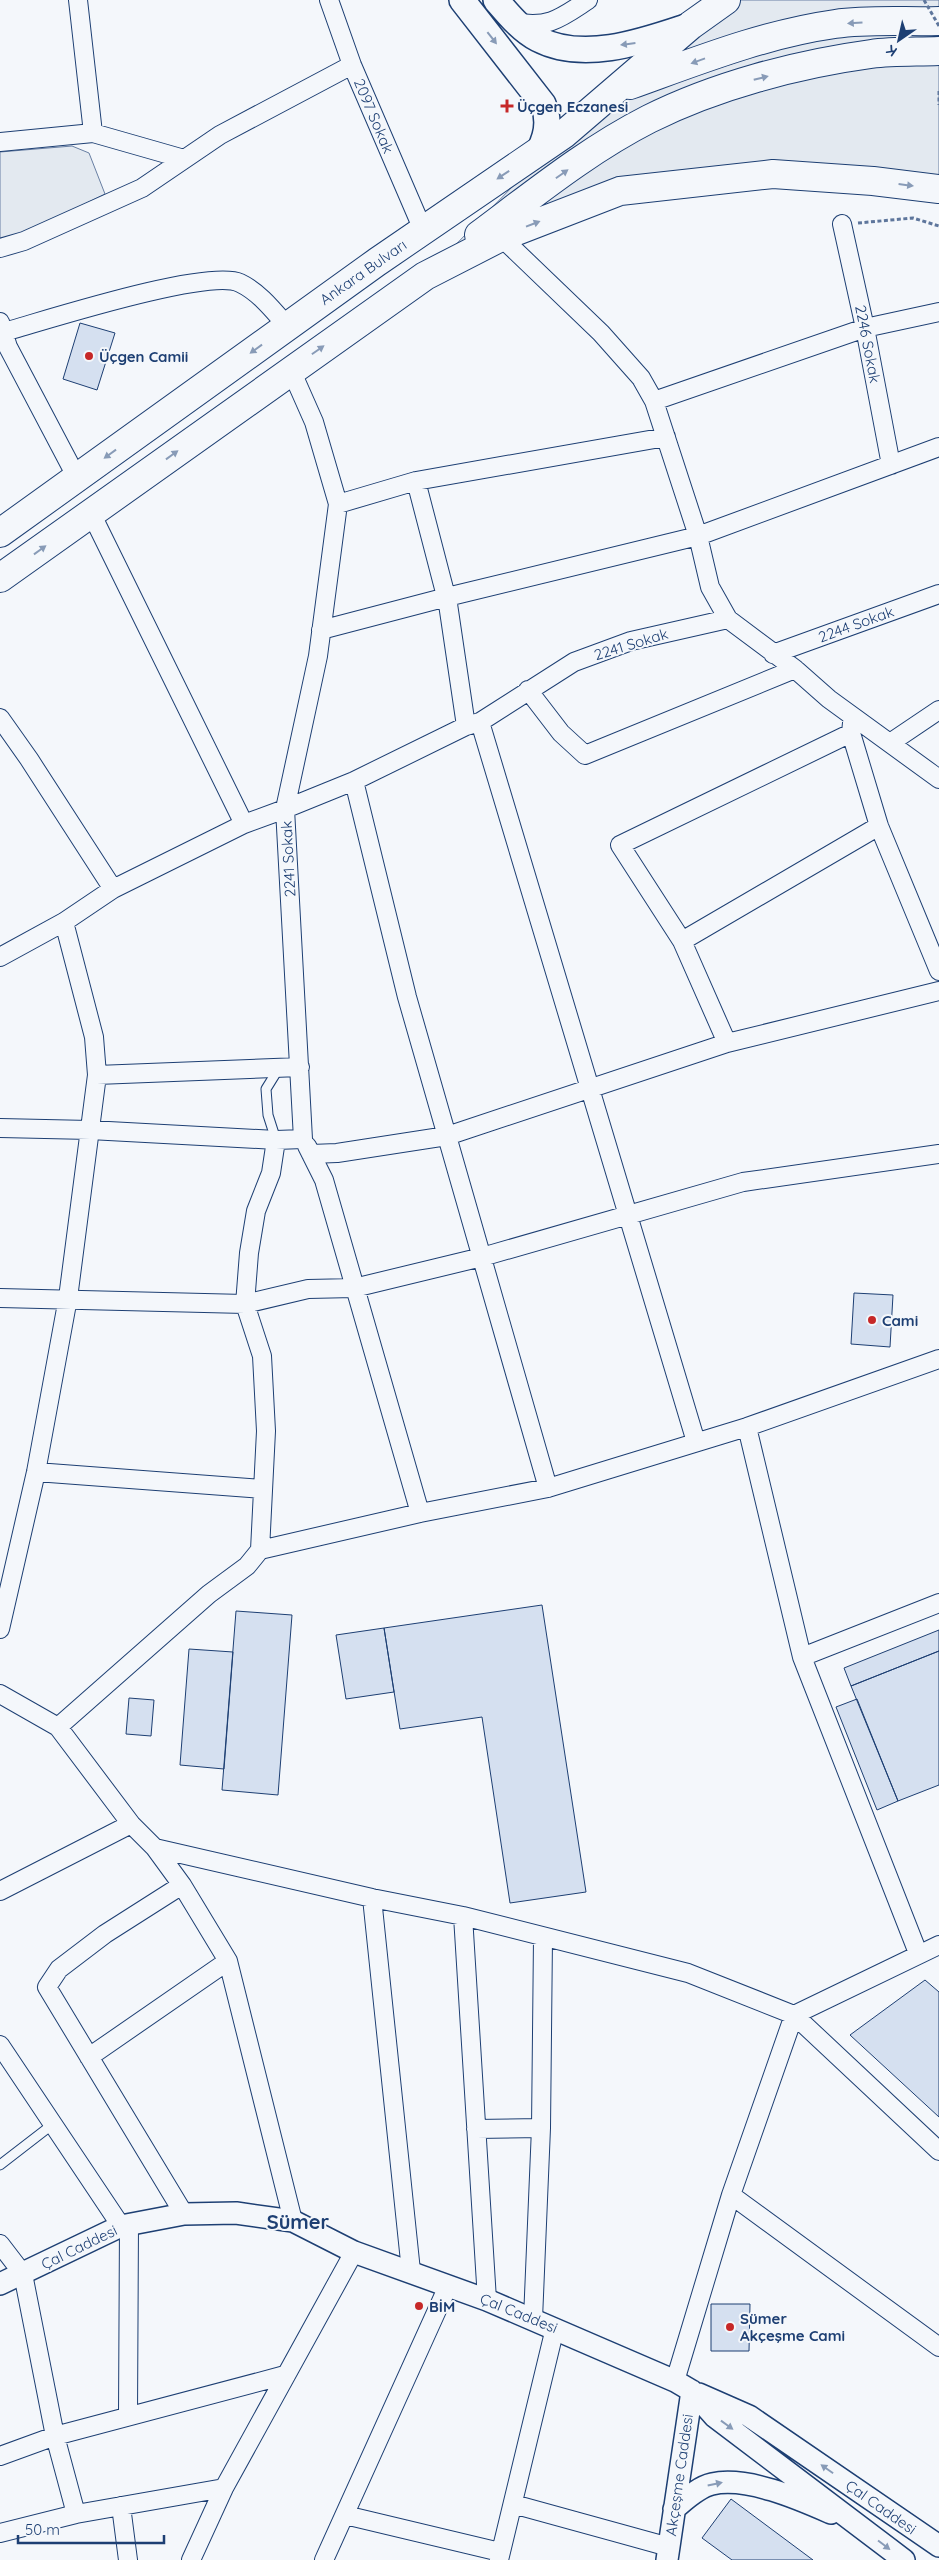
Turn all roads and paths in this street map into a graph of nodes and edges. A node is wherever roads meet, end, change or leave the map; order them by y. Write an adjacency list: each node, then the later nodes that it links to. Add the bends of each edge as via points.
1 (78, 0): 16 (street)
2 (328, 0): 11 (street, 2097 Sokak)
3 (462, 0): 18 (main road, one-way to 18, via 543,104 547,125)
4 (496, 0): 8 (main road)
5 (588, 0): 8 (street, via 549,23)
6 (723, 2): 9 (main road, Ankara Bulvarı)
7 (935, 17): 12 (main road, one-way to 12, via 807,29 745,44)
8 (514, 22): 9 (main road, one-way to 8, via 638,43 571,48 538,39)
9 (691, 26): 12 (main road, Ankara Bulvarı)
10 (939, 51): 26 (main road, one-way to 10, via 561,174 650,119 738,83 832,60 873,53)
11 (352, 65): 19 (street, via 220,135); 23 (street, 2097 Sokak)
12 (615, 91): 18 (main road, Ankara Bulvarı)
13 (939, 91): 14 (path)
14 (938, 98): 15 (path)
15 (939, 105)
16 (93, 133): 17 (street); 19 (street)
17 (0, 142)
18 (539, 151): 23 (main road, Ankara Bulvarı, one-way to 23)
19 (184, 159): 25 (street, via 142,188 42,234)
20 (939, 189): 24 (main road, one-way to 20, via 620,191 773,174)
21 (842, 224): 22 (path, via 913,218); 29 (street, 2246 Sokak)
22 (939, 226)
23 (423, 230): 28 (main road, Ankara Bulvarı)
24 (501, 236): 26 (main road); 32 (street, via 601,333 641,378)
25 (0, 248)
26 (425, 276): 31 (main road, one-way to 26)
27 (939, 312): 29 (street)
28 (287, 326): 30 (street, via 265,301 239,282 209,280 149,292); 36 (main road, Ankara Bulvarı, one-way to 36)
29 (865, 328): 32 (street); 35 (street, 2246 Sokak)
30 (3, 338): 36 (street)
31 (291, 370): 38 (street, via 314,422); 39 (main road, one-way to 31)
32 (654, 401): 33 (street)
33 (666, 437): 37 (street); 41 (street)
34 (939, 447): 35 (street)
35 (891, 465): 41 (street)
36 (77, 478): 40 (main road, Ankara Bulvarı)
37 (416, 482): 38 (street); 44 (street)
38 (338, 504): 46 (street)
39 (91, 513): 42 (main road, one-way to 39); 58 (street)
40 (0, 533)
41 (698, 536): 44 (street); 45 (street, via 710,587)
42 (0, 578)
43 (939, 594): 47 (street, 2244 Sokak)
44 (446, 597): 46 (street); 52 (street)
45 (728, 619): 47 (street); 49 (street, 2241 Sokak, via 631,641 574,662)
46 (321, 630): 57 (street)
47 (773, 654): 48 (street)
48 (795, 669): 49 (street, via 585,755 561,733); 53 (street)
49 (528, 690): 52 (street, 2241 Sokak)
50 (939, 710): 54 (street)
51 (0, 718): 60 (street)
52 (473, 724): 56 (street, 2241 Sokak); 70 (street)
53 (852, 725): 54 (street); 59 (street); 62 (street, via 620,845)
54 (890, 743): 55 (street)
55 (939, 779)
56 (354, 781): 57 (street, 2241 Sokak); 73 (street, via 407,997)
57 (285, 809): 58 (street); 68 (street, 2241 Sokak)
58 (244, 824): 60 (street)
59 (880, 826): 62 (street); 64 (street)
60 (113, 889): 61 (street)
61 (64, 922): 63 (street); 69 (street, via 94,1038)
62 (682, 941): 66 (street)
63 (0, 957)
64 (939, 971)
65 (939, 991): 66 (street)
66 (726, 1043): 70 (street)
67 (279, 1068): 68 (street); 69 (street); 74 (lane, via 266,1089 268,1115)
68 (300, 1068): 75 (street, 2241 Sokak)
69 (97, 1075): 72 (street)
70 (589, 1089): 73 (street); 77 (street)
71 (0, 1128): 72 (street)
72 (90, 1130): 74 (street); 81 (street)
73 (447, 1136): 75 (street, via 337,1153); 78 (street)
74 (276, 1140): 75 (street); 82 (street, via 272,1173 256,1211)
75 (307, 1147): 79 (street, via 324,1180)
76 (939, 1154): 77 (street, via 743,1182)
77 (628, 1214): 78 (street); 85 (street)
78 (482, 1257): 79 (street); 88 (street)
79 (354, 1288): 82 (street, via 308,1289); 89 (street)
80 (0, 1298): 81 (street)
81 (68, 1298): 82 (street); 86 (street)
82 (245, 1304): 87 (street, via 262,1356 266,1431)
83 (939, 1358): 84 (street)
84 (747, 1427): 85 (street); 93 (street)
85 (696, 1442): 88 (street)
86 (36, 1472): 87 (street); 92 (street)
87 (263, 1488): 90 (street)
88 (548, 1488): 89 (street)
89 (420, 1513): 90 (street)
90 (260, 1550): 95 (street, via 247,1566 209,1594)
91 (939, 1603): 93 (street)
92 (0, 1628)
93 (802, 1657): 104 (street)
94 (0, 1694): 95 (street)
95 (58, 1727): 96 (street)
96 (131, 1824): 97 (street); 99 (street)
97 (155, 1848): 98 (street); 100 (street)
98 (182, 1885): 105 (street); 108 (street, via 105,1934 59,1969 47,1988)
99 (0, 1891)
100 (372, 1898): 101 (street); 120 (street)
101 (463, 1916): 102 (street); 111 (street)
102 (543, 1938): 106 (street, via 688,1973); 110 (street)
103 (939, 1945): 104 (street)
104 (918, 1953): 106 (street)
105 (228, 1961): 108 (street); 116 (street)
106 (794, 2015): 112 (street); 114 (street)
107 (0, 2045): 109 (street)
108 (89, 2058): 115 (street)
109 (53, 2124): 113 (lane); 117 (street)
110 (541, 2128): 111 (street); 125 (street)
111 (476, 2129): 124 (street)
112 (939, 2151)
113 (0, 2165)
114 (731, 2195): 127 (street); 129 (street)
115 (184, 2214): 116 (street, Çal Caddesi, via 236,2213); 117 (street, Çal Caddesi)
116 (293, 2220): 119 (street, Çal Caddesi)
117 (125, 2225): 121 (street, Çal Caddesi); 130 (street)
118 (0, 2244): 121 (street)
119 (354, 2252): 120 (street, Çal Caddesi); 128 (street)
120 (411, 2271): 123 (street, Çal Caddesi)
121 (23, 2274): 122 (street, Çal Caddesi); 131 (street)
122 (0, 2284)
123 (448, 2286): 124 (street, Çal Caddesi); 138 (street)
124 (488, 2300): 125 (street, Çal Caddesi)
125 (533, 2319): 126 (street, Çal Caddesi)
126 (555, 2328): 129 (street, Çal Caddesi); 134 (street)
127 (939, 2347)
128 (285, 2375): 130 (street); 133 (street)
129 (684, 2386): 136 (street, Akçeşme Caddesi); 139 (street, Çal Caddesi, one-way to 139, via 715,2417); 141 (street, Çal Caddesi, one-way to 129, via 749,2416)
130 (128, 2416): 131 (street)
131 (55, 2436): 132 (street); 137 (street)
132 (0, 2456)
133 (224, 2488): 135 (street); 145 (street)
134 (513, 2504): 142 (street); 143 (street)
135 (121, 2506): 137 (street); 144 (street)
136 (674, 2509): 139 (street, one-way to 139, via 691,2494 711,2484 731,2482 771,2491); 142 (street, Akçeşme Caddesi)
137 (76, 2514): 140 (street)
138 (345, 2515): 143 (street); 146 (street)
139 (855, 2523): 147 (street, Çal Caddesi, one-way to 147)
140 (0, 2533)
141 (939, 2546)
142 (668, 2554)
143 (500, 2556)
144 (128, 2560)
145 (191, 2560)
146 (324, 2560)
147 (904, 2560)

